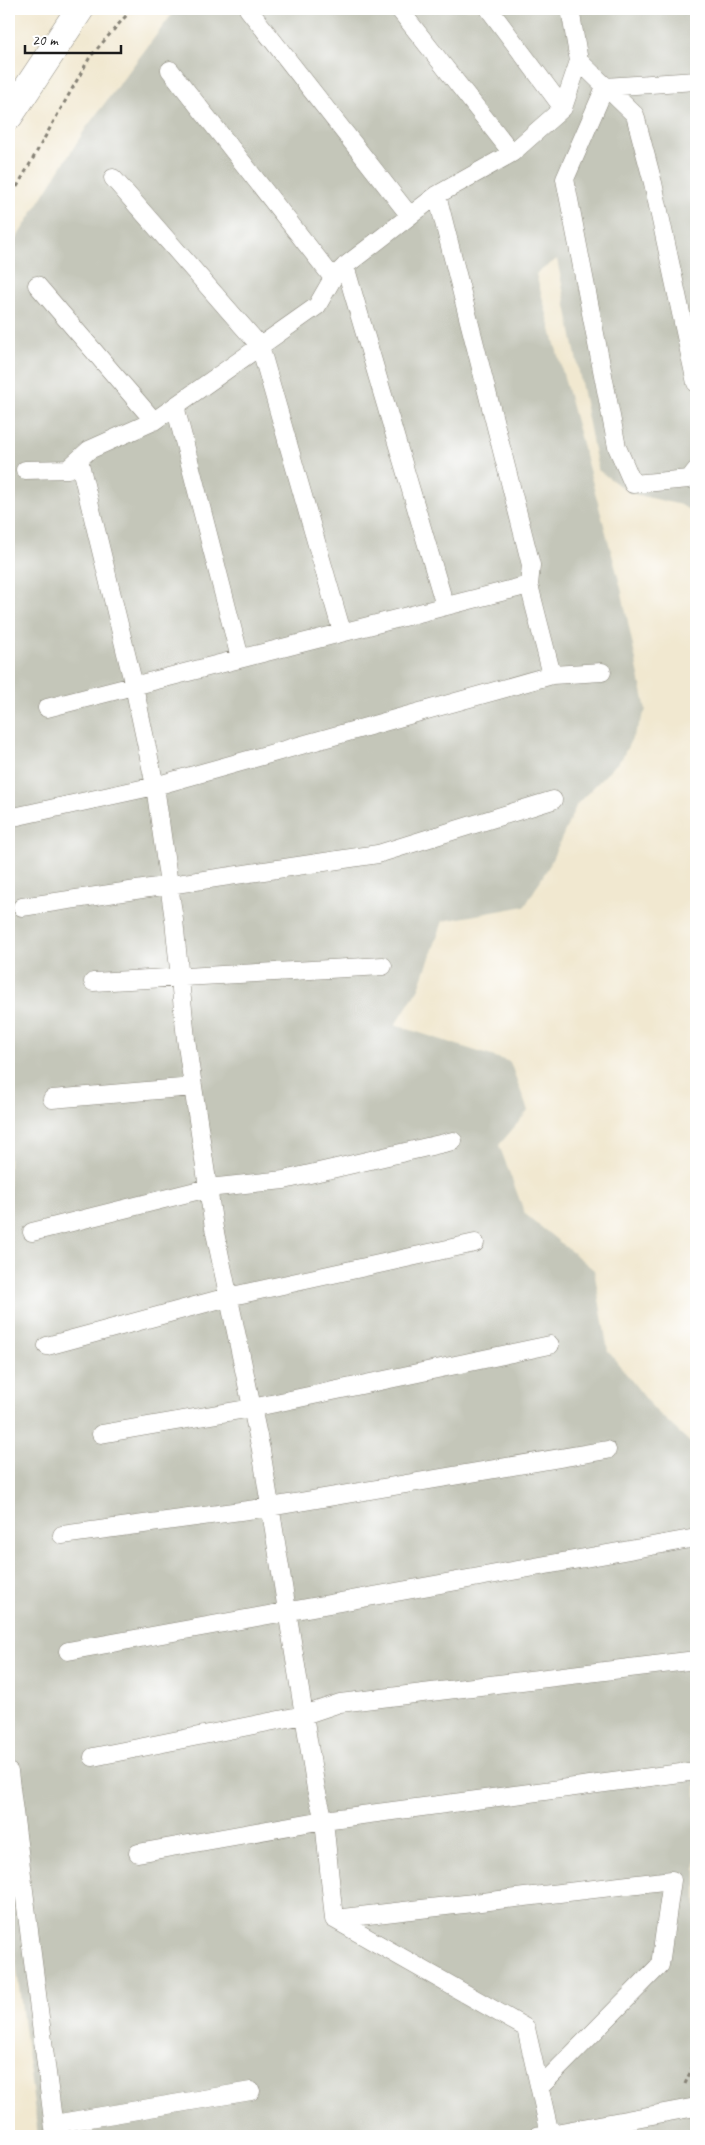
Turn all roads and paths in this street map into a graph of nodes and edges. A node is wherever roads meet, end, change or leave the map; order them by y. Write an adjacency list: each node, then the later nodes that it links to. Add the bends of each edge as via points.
1 (80, 9): 12 (main road)
2 (132, 9): 16 (path, via 90,57)
3 (248, 9): 17 (lane)
4 (400, 9): 13 (lane)
5 (489, 9): 11 (lane)
6 (570, 9): 7 (lane)
7 (579, 62): 10 (lane); 11 (lane)
8 (170, 70): 18 (lane)
9 (696, 81): 10 (lane)
10 (605, 87): 21 (lane, via 635,115); 26 (lane, via 565,179 617,447 632,484 689,479)
11 (563, 108): 13 (lane)
12 (9, 116)
13 (512, 153): 15 (lane)
14 (113, 178): 20 (lane)
15 (437, 195): 17 (lane); 27 (lane, via 531,565)
16 (9, 201)
17 (410, 216): 18 (lane)
18 (339, 272): 20 (lane, via 317,306); 28 (lane)
19 (37, 285): 23 (lane)
20 (260, 346): 22 (lane); 29 (lane)
21 (696, 383)
22 (175, 406): 23 (lane); 30 (lane)
23 (154, 422): 24 (lane, via 89,450)
24 (78, 460): 25 (lane, via 68,469); 33 (lane)
25 (25, 470)
26 (696, 470)
27 (529, 584): 28 (lane); 32 (lane)
28 (445, 606): 29 (lane)
29 (342, 632): 30 (lane)
30 (240, 658): 33 (lane)
31 (602, 672): 32 (lane)
32 (552, 675): 35 (lane)
33 (134, 686): 34 (lane); 35 (lane)
34 (47, 708)
35 (155, 786): 37 (lane); 38 (lane)
36 (553, 800): 38 (lane, via 378,854)
37 (9, 818)
38 (169, 886): 39 (lane); 41 (lane)
39 (22, 907)
40 (383, 966): 41 (lane)
41 (179, 976): 42 (lane); 43 (lane)
42 (93, 982)
43 (192, 1087): 44 (lane); 46 (lane)
44 (52, 1099)
45 (453, 1142): 46 (lane, via 284,1180)
46 (208, 1188): 47 (lane); 49 (lane)
47 (32, 1232)
48 (475, 1243): 49 (lane)
49 (228, 1297): 51 (lane); 52 (lane)
50 (550, 1345): 52 (lane)
51 (47, 1346)
52 (252, 1408): 53 (lane); 55 (lane)
53 (101, 1434)
54 (607, 1450): 55 (lane)
55 (270, 1507): 56 (lane); 58 (lane)
56 (62, 1535)
57 (696, 1538): 58 (lane)
58 (287, 1612): 59 (lane); 61 (lane)
59 (68, 1651)
60 (696, 1660): 61 (lane, via 340,1703)
61 (304, 1715): 62 (lane); 65 (lane)
62 (93, 1757)
63 (696, 1771): 65 (lane)
64 (9, 1772): 71 (lane)
65 (324, 1820): 66 (lane); 67 (lane)
66 (138, 1853)
67 (334, 1919): 68 (lane, via 526,2028); 68 (lane, via 672,1880 660,1965)
68 (540, 2087): 72 (lane)
69 (251, 2091): 71 (lane)
70 (696, 2107): 72 (lane)
71 (54, 2130)
72 (544, 2135)

